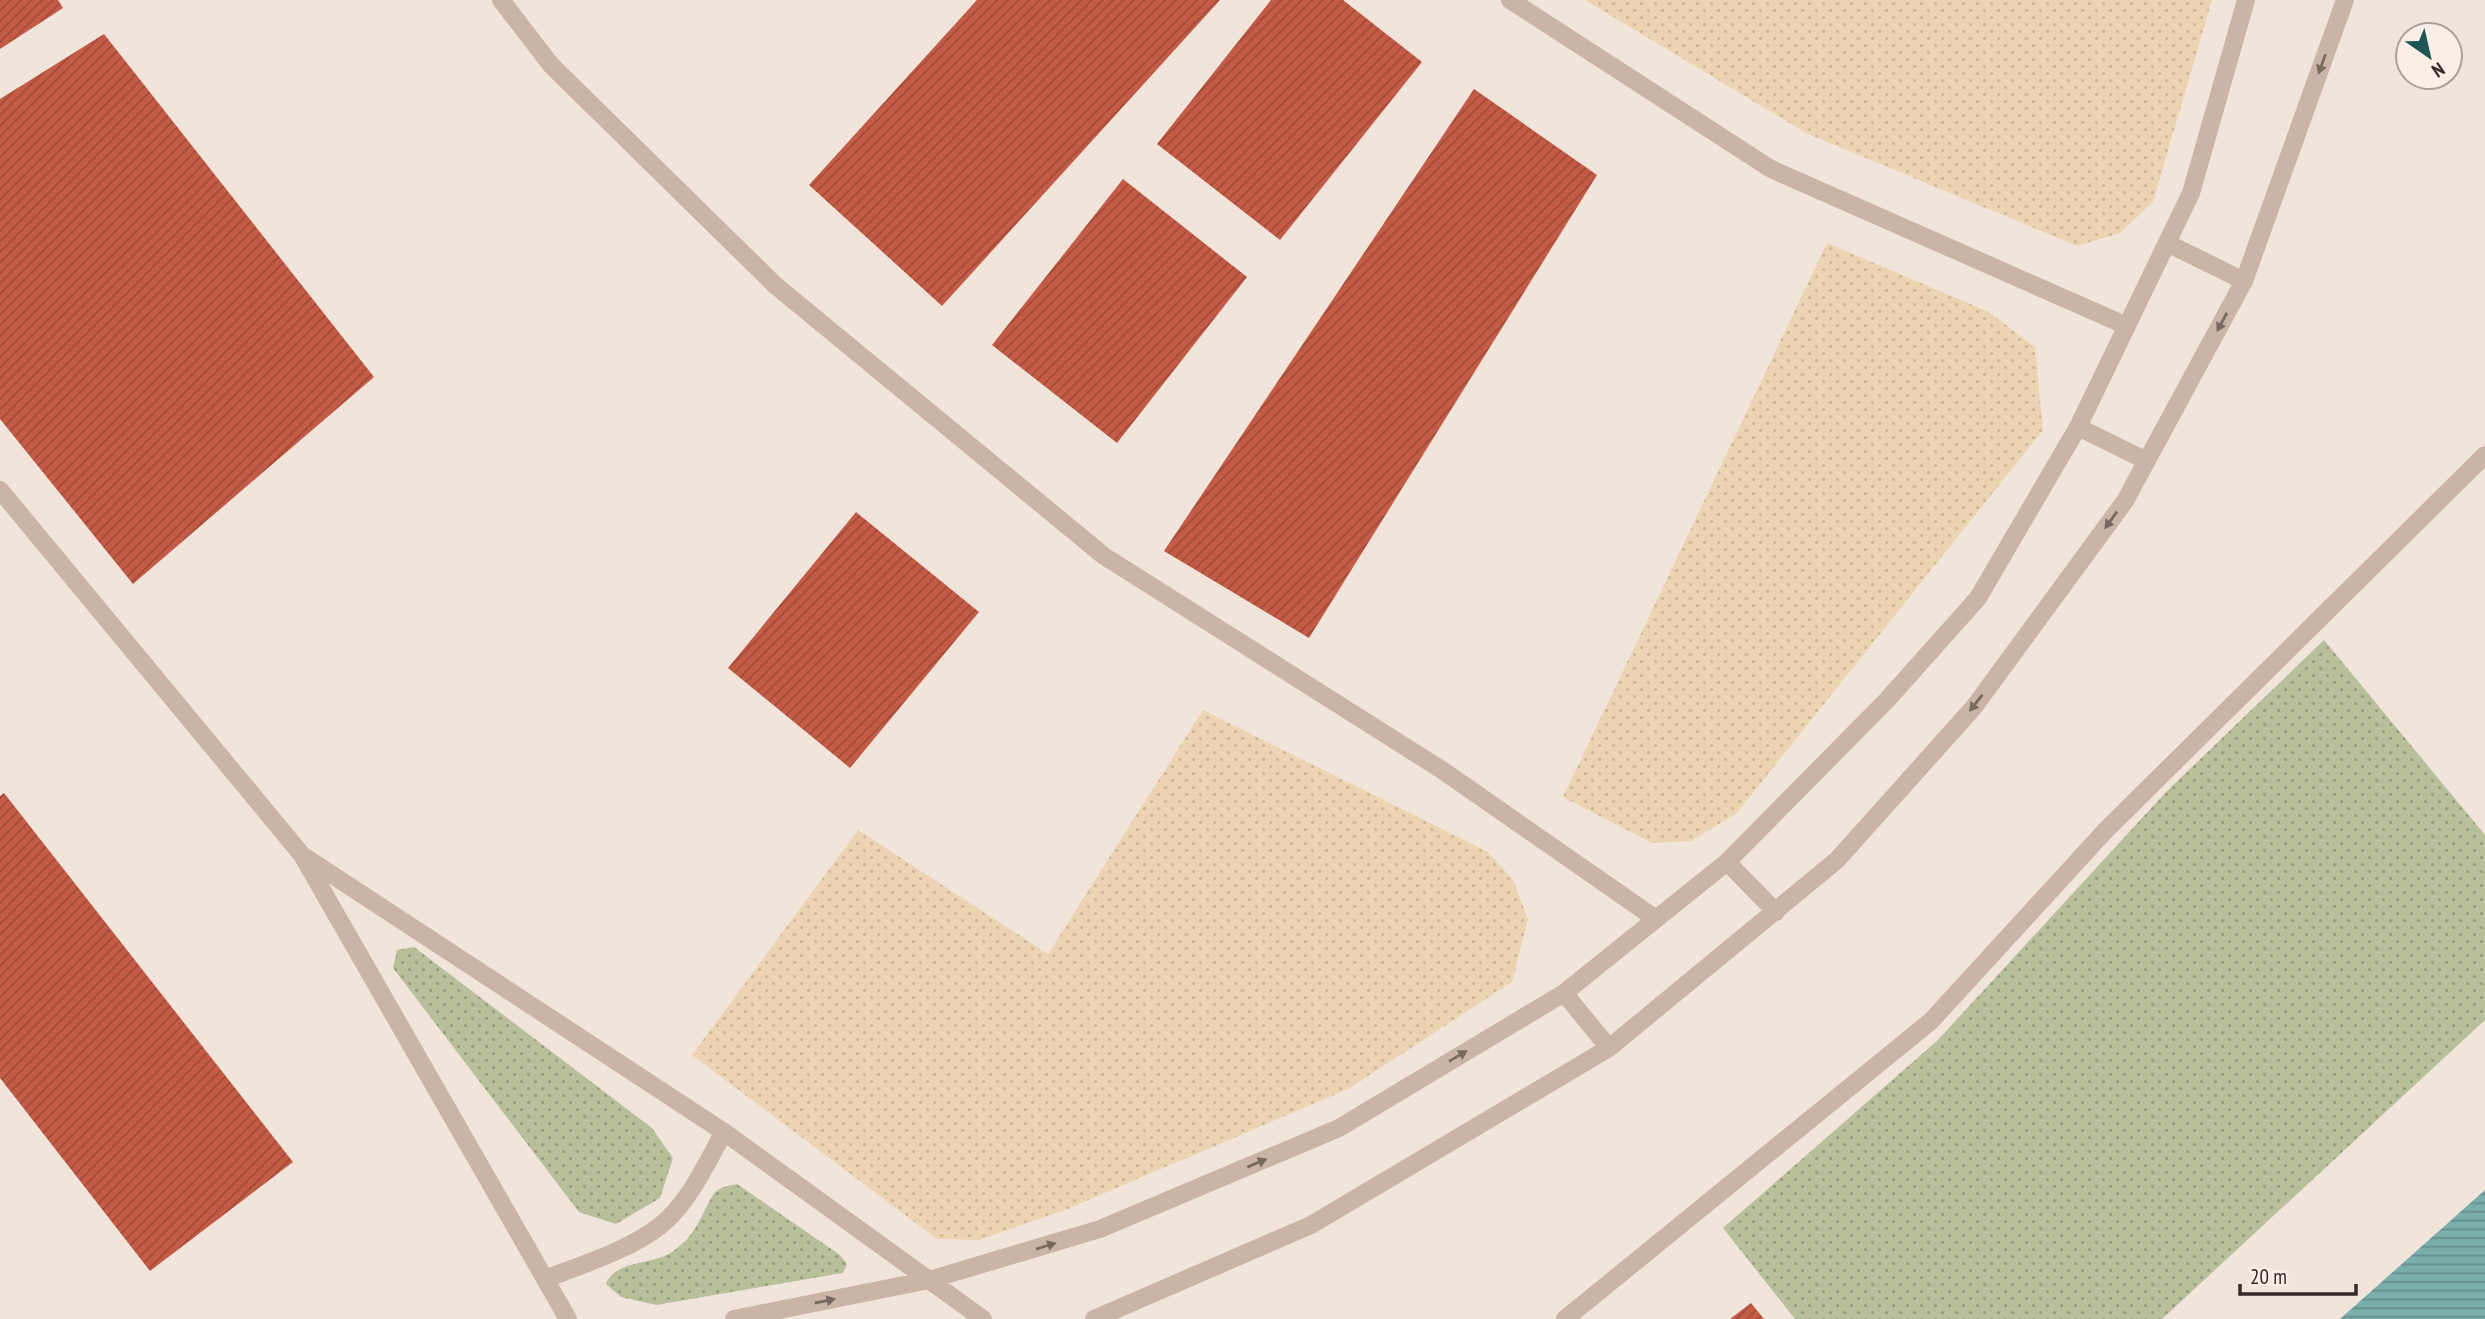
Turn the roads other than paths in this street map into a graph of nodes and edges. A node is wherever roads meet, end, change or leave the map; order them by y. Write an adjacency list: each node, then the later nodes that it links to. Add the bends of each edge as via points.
1 (501, 0): 15 (lane, via 551,65 775,285 1104,555 1442,770)
2 (1510, 0): 7 (lane, via 1771,169)
3 (2246, 0): 5 (lane, via 2191,193)
4 (2345, 0): 6 (lane, one-way to 6)
5 (2167, 243): 6 (lane); 7 (lane)
6 (2244, 281): 10 (lane, one-way to 10)
7 (2127, 326): 8 (lane)
8 (2078, 427): 10 (lane); 13 (lane, via 1978,598 1887,700)
9 (2485, 455): 25 (lane, via 2105,831 1931,1021)
10 (2147, 461): 14 (lane, one-way to 14, via 2125,501 1974,707 1837,860)
11 (0, 491): 12 (lane)
12 (302, 855): 18 (lane); 19 (lane)
13 (1727, 862): 14 (lane); 15 (lane)
14 (1776, 912): 17 (lane)
15 (1656, 919): 16 (lane)
16 (1563, 993): 17 (lane); 20 (lane, one-way to 16, via 1100,1230 1339,1128)
17 (1609, 1048): 24 (lane, via 1311,1225)
18 (724, 1132): 19 (lane, via 691,1190 661,1225 624,1248); 20 (lane)
19 (548, 1278): 21 (lane)
20 (929, 1280): 22 (lane, one-way to 20); 23 (lane)
21 (568, 1319)
22 (734, 1319)
23 (983, 1319)
24 (1094, 1319)
25 (1565, 1319)

